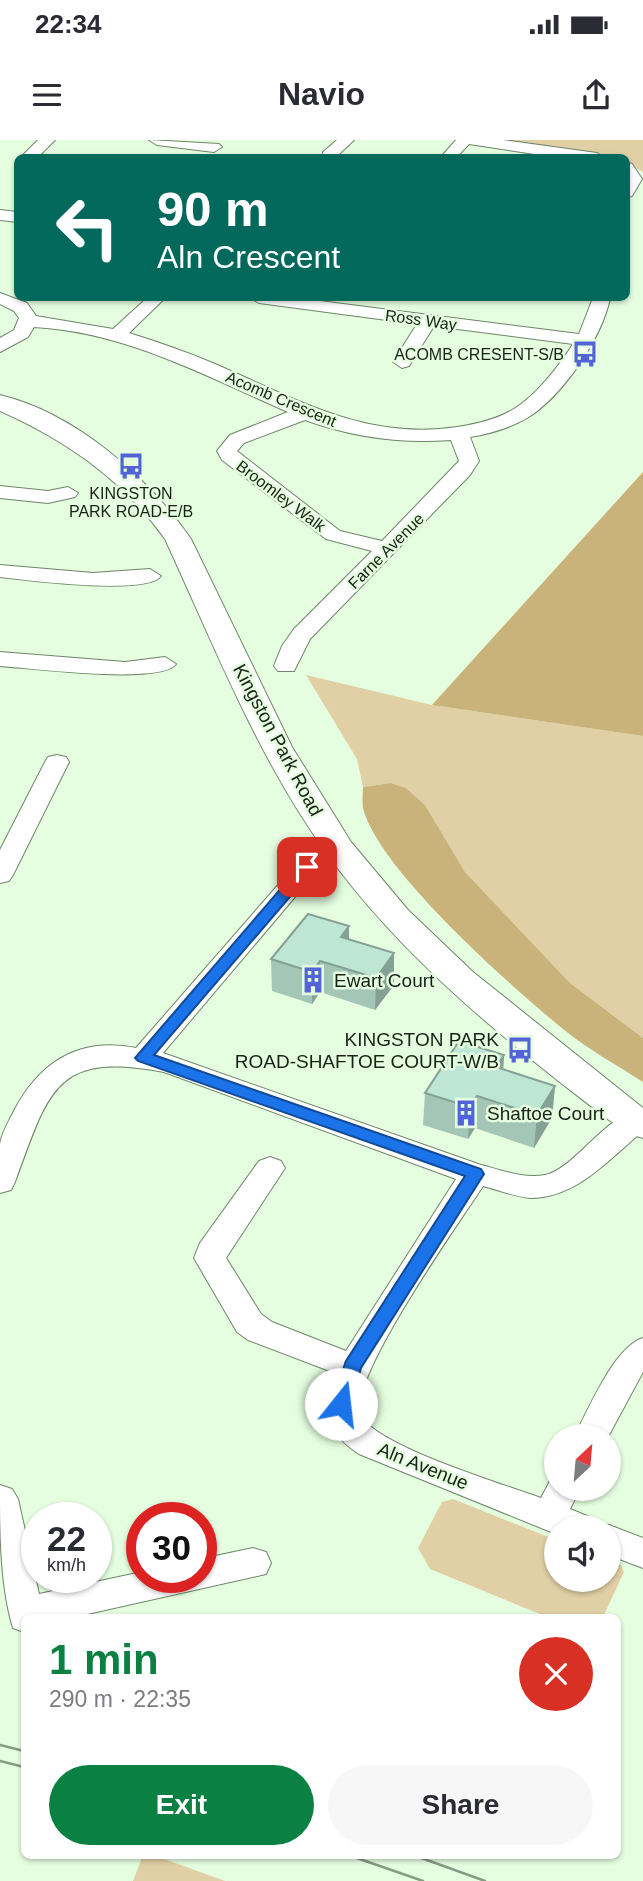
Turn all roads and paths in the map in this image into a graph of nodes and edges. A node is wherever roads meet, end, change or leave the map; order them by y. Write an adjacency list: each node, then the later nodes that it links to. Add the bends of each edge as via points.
1 (47, 140): 7 (street)
2 (157, 140): 6 (street)
3 (346, 140): 8 (street)
4 (465, 140): 9 (street)
5 (471, 140): 10 (street)
6 (213, 148)
7 (31, 154)
8 (330, 154)
9 (451, 154)
10 (569, 154)
11 (0, 298): 15 (street, via 21,307)
12 (153, 301): 17 (street)
13 (281, 301): 16 (street, Ross Way)
14 (601, 301): 18 (street, Acomb Crescent)
15 (28, 321): 17 (street, Acomb Crescent, via 71,323); 19 (street, via 22,333)
16 (428, 321): 18 (street, Ross Way); 20 (street)
17 (115, 337): 22 (street, Acomb Crescent, via 205,366)
18 (583, 340): 23 (street, Acomb Crescent, via 560,376 518,415)
19 (0, 346)
20 (402, 362)
21 (0, 402): 36 (street, Kingston Park Road, via 106,458 158,508 178,539 282,756 343,852 456,975)
22 (307, 412): 23 (street, Acomb Crescent, via 367,431); 26 (street, Broomley Walk, via 237,439 227,451 232,460 333,535)
23 (458, 433): 26 (street, Farne Avenue, via 469,461)
24 (0, 492): 25 (street)
25 (68, 493)
26 (388, 550): 31 (street, Farne Avenue, via 302,634)
27 (0, 571): 28 (street, via 93,580)
28 (150, 576)
29 (0, 659): 30 (street, via 125,669)
30 (165, 664)
31 (286, 666)
32 (57, 762): 34 (street)
33 (307, 867): 35 (street)
34 (0, 875)
35 (143, 1058): 38 (street); 39 (street, via 95,1056 71,1062 45,1080 24,1116)
36 (639, 1123): 38 (street, via 552,1185 518,1185)
37 (270, 1168): 41 (street, via 210,1258 249,1322 260,1331)
38 (475, 1174): 41 (street, Aln Avenue)
39 (0, 1182)
40 (643, 1350): 42 (street, via 630,1364)
41 (352, 1366): 44 (street, Aln Avenue, via 341,1404 344,1418 367,1443)
42 (598, 1424)
43 (0, 1499): 50 (street)
44 (563, 1511)
45 (621, 1545): 46 (street)
46 (643, 1553)
47 (253, 1563): 48 (street)
48 (217, 1571)
49 (126, 1592): 51 (street)
50 (26, 1614)
51 (30, 1614)

